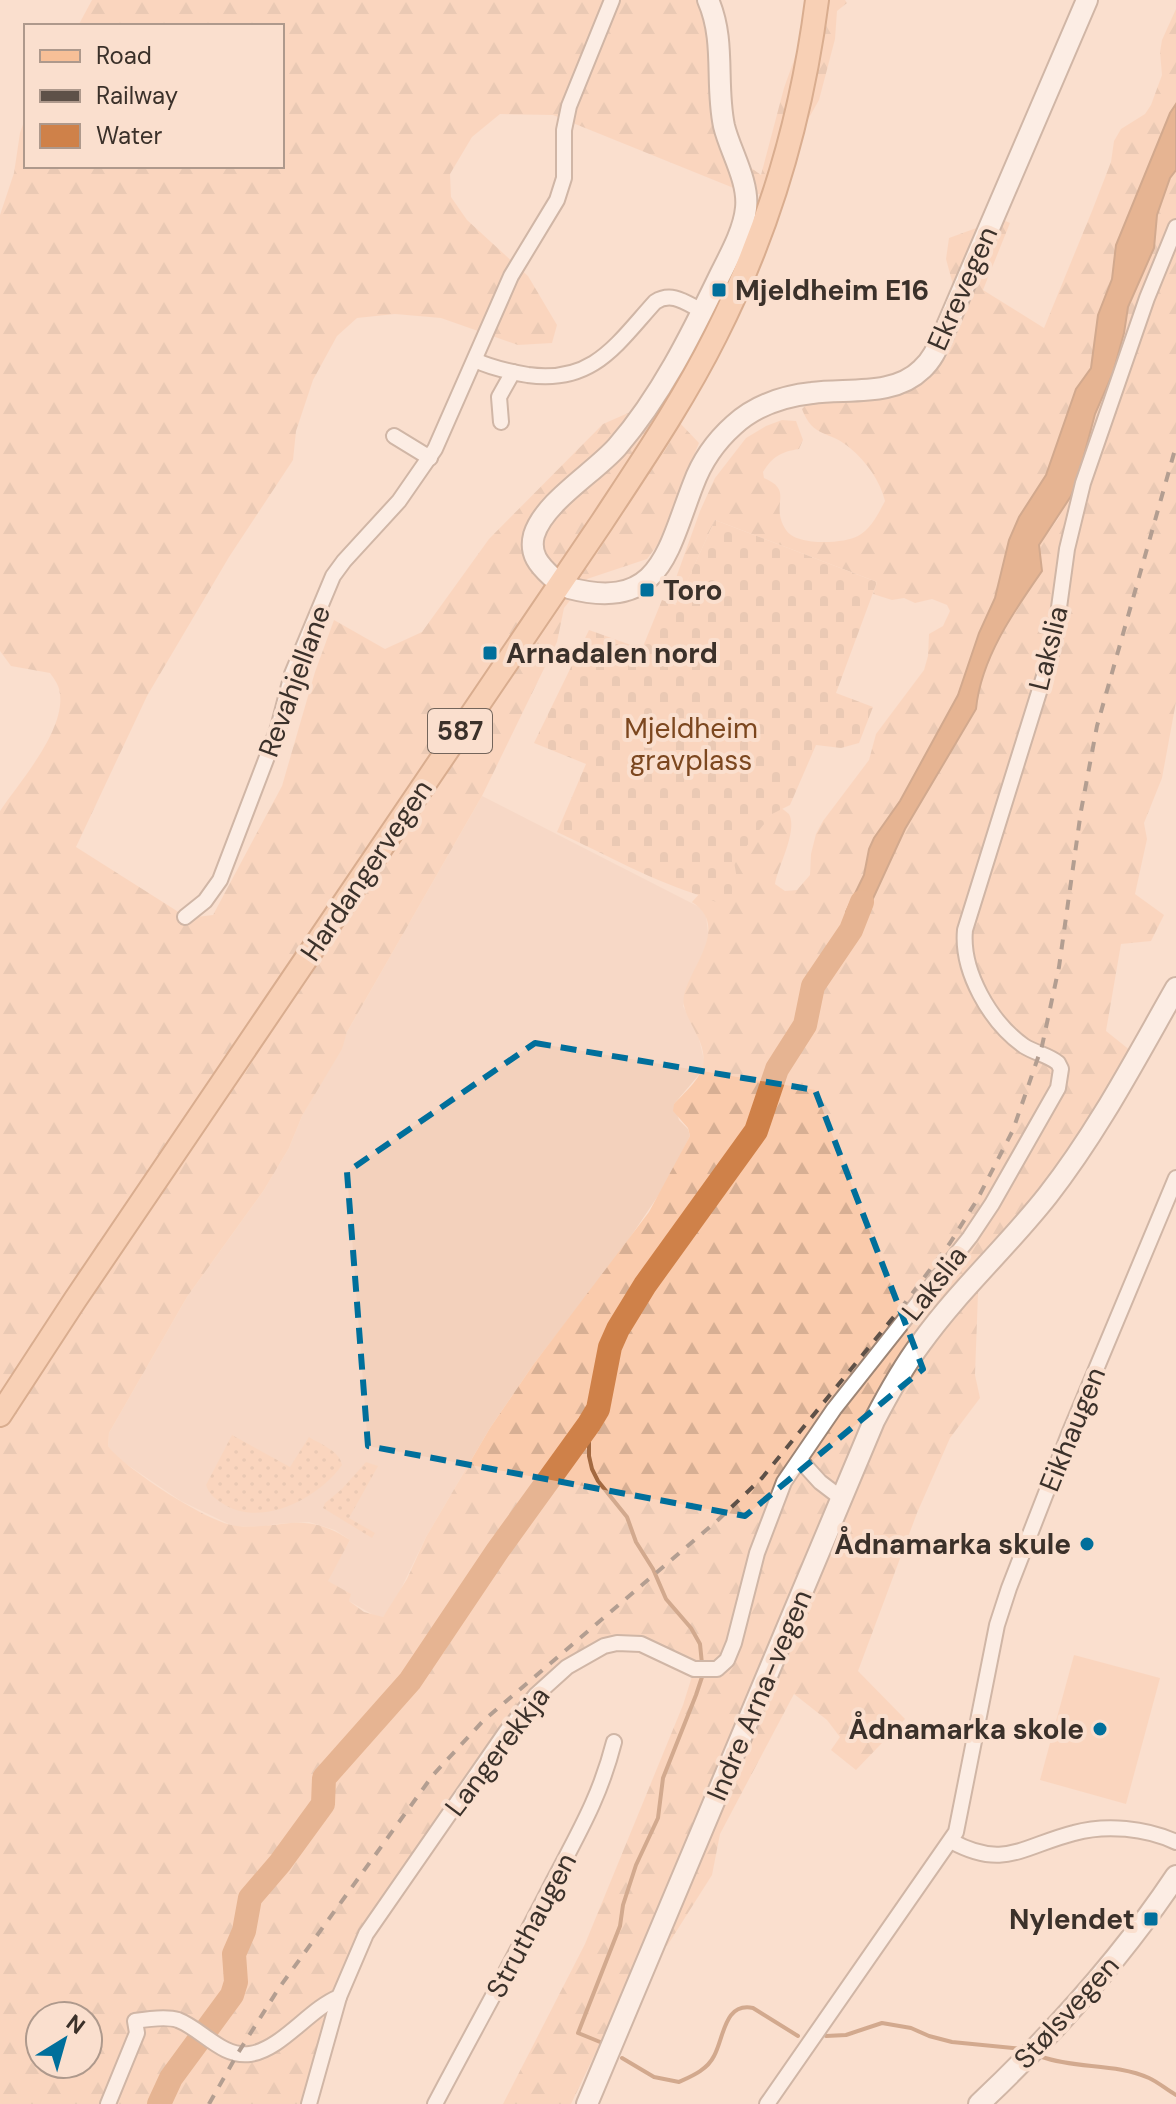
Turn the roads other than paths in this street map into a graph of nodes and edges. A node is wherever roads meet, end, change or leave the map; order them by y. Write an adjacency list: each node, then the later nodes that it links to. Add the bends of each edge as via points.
1 (612, 0): 7 (street, Revahjellane, via 569,106 561,188 511,276)
2 (708, 0): 6 (main road, via 719,37 723,121 746,207)
3 (817, 0): 15 (main road, Hardangervegen / 587, via 794,125 774,196 740,283 682,398)
4 (1087, 0): 6 (main road, Ekrevegen, via 944,333 924,368 885,387 809,393 755,410 730,429 702,465 673,543 653,575 624,591 594,593 560,582 539,564 533,550 538,527 644,412)
5 (1176, 227): 16 (street, Lakslia, via 1083,483 1067,549 1054,644 965,930 965,956 977,987 1005,1028 1058,1063 1058,1088 992,1204)
6 (702, 311): 8 (street, via 662,297 615,347 586,368 556,378)
7 (475, 360): 8 (street); 11 (street, Revahjellane)
8 (513, 372): 9 (street, via 497,405)
9 (501, 422)
10 (394, 436): 11 (street)
11 (430, 458): 12 (street, Revahjellane, via 333,576 292,674 278,728 220,880)
12 (185, 917)
13 (1176, 988): 17 (main road, Indre Arna-vegen, via 1072,1162 905,1365)
14 (1176, 1178): 19 (street, Eikhaugen, via 1009,1588)
15 (0, 1415)
16 (800, 1460): 17 (street); 22 (street, Langerekkja, via 771,1512 734,1643 722,1666 694,1669 628,1642 604,1646 550,1681 506,1732 380,1912)
17 (841, 1498): 26 (main road, Indre Arna-vegen)
18 (614, 1742): 25 (street, Struthaugen, via 592,1810)
19 (951, 1841): 20 (street, via 983,1856 1014,1854 1095,1828); 27 (street, Eikhaugen)
20 (1176, 1842)
21 (1176, 1876): 28 (main road, Stølsvegen, via 1082,1997)
22 (339, 1997): 23 (street, via 258,2052 238,2053 177,2019 135,2021 137,2033); 24 (street, Langerekkja)
23 (108, 2104)
24 (309, 2104)
25 (435, 2104)
26 (587, 2104)
27 (767, 2104)
28 (979, 2104)

